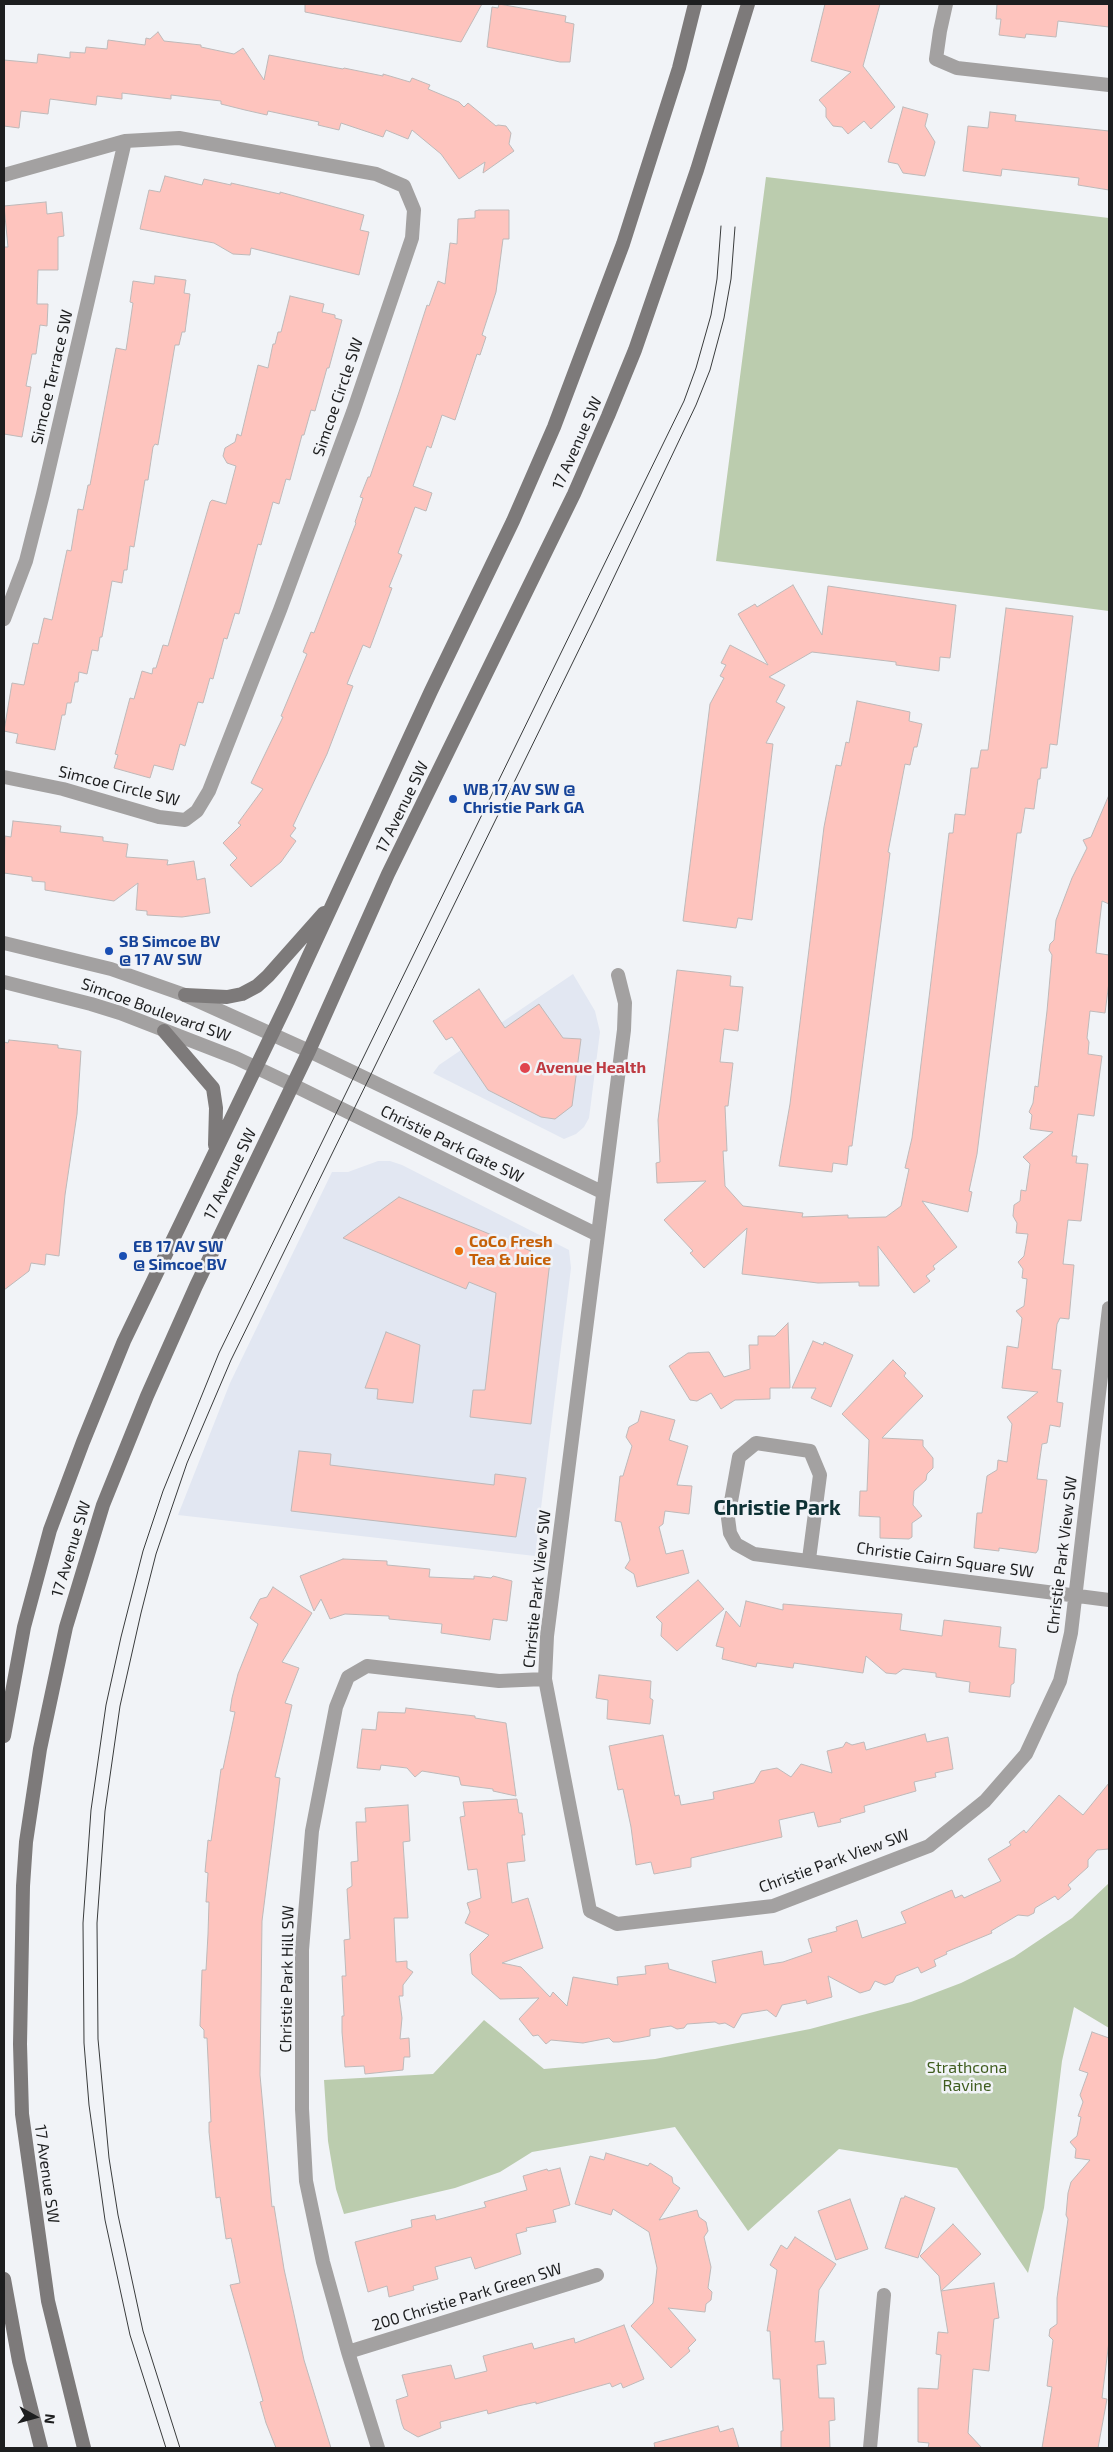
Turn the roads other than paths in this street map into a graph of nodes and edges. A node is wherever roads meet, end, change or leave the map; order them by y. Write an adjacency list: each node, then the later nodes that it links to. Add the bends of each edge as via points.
1 (695, 4): 9 (main road, 17 Avenue SW, via 679,68 623,244 554,427)
2 (748, 4): 16 (main road, 17 Avenue SW, via 697,170 615,399 574,494 388,874)
3 (946, 4): 4 (street, via 936,59 957,68)
4 (1109, 85)
5 (125, 141): 6 (street, Simcoe Circle SW); 7 (street, Simcoe Terrace SW, via 43,494 26,561); 8 (street, Simcoe Circle SW, via 179,138 376,174 404,186 414,210 412,238 280,610 209,791 197,811 185,820 159,818 63,789)
6 (4, 175)
7 (4, 619)
8 (4, 777)
9 (334, 901): 13 (main road, via 257,986 227,997); 15 (main road, 17 Avenue SW)
10 (4, 943): 13 (street, Simcoe Boulevard SW, via 111,969)
11 (618, 975): 20 (street, Christie Park View SW, via 625,1003 624,1030)
12 (4, 982): 14 (street, Simcoe Boulevard SW, via 91,1004)
13 (186, 995): 15 (street, Simcoe Boulevard SW)
14 (164, 1031): 17 (street, Simcoe Boulevard SW); 19 (main road, via 212,1088 216,1108)
15 (272, 1034): 16 (street, Simcoe Boulevard SW); 17 (main road, 17 Avenue SW)
16 (309, 1051): 18 (main road, 17 Avenue SW); 20 (street, Christie Park Gate SW)
17 (256, 1067): 18 (street, Simcoe Boulevard SW); 19 (main road, 17 Avenue SW)
18 (292, 1085): 21 (street, Christie Park Gate SW); 33 (main road, 17 Avenue SW, via 192,1295 103,1505 66,1627 40,1749 23,1886 19,2007 22,2114 48,2301)
19 (215, 1149): 27 (main road, 17 Avenue SW, via 124,1341 50,1530 24,1627)
20 (602, 1192): 21 (street, Christie Park View SW)
21 (596, 1234): 26 (street, Christie Park View SW)
22 (1109, 1308): 24 (street, Christie Park View SW)
23 (809, 1559): 23 (street, Christie Cairn Square SW, via 820,1474 810,1451 756,1443 739,1457 728,1518 730,1533 736,1544 754,1554); 24 (street, Christie Cairn Square SW)
24 (1076, 1596): 25 (street, Christie Cairn Square SW); 26 (street, Christie Park View SW, via 1060,1681 1026,1754 985,1801 929,1846 773,1906 617,1924 590,1911)
25 (1109, 1600)
26 (544, 1679): 31 (street, Christie Park Hill SW, via 499,1681 367,1666 348,1677 336,1707 312,1830 303,1932 302,2109 306,2181 323,2262)
27 (4, 1736)
28 (597, 2275): 31 (street, 200 Christie Park Green SW)
29 (4, 2279): 32 (main road, via 19,2361)
30 (884, 2295): 35 (street)
31 (348, 2352): 34 (street, Christie Park Hill SW)
32 (41, 2448)
33 (84, 2448)
34 (378, 2448)
35 (870, 2448)

